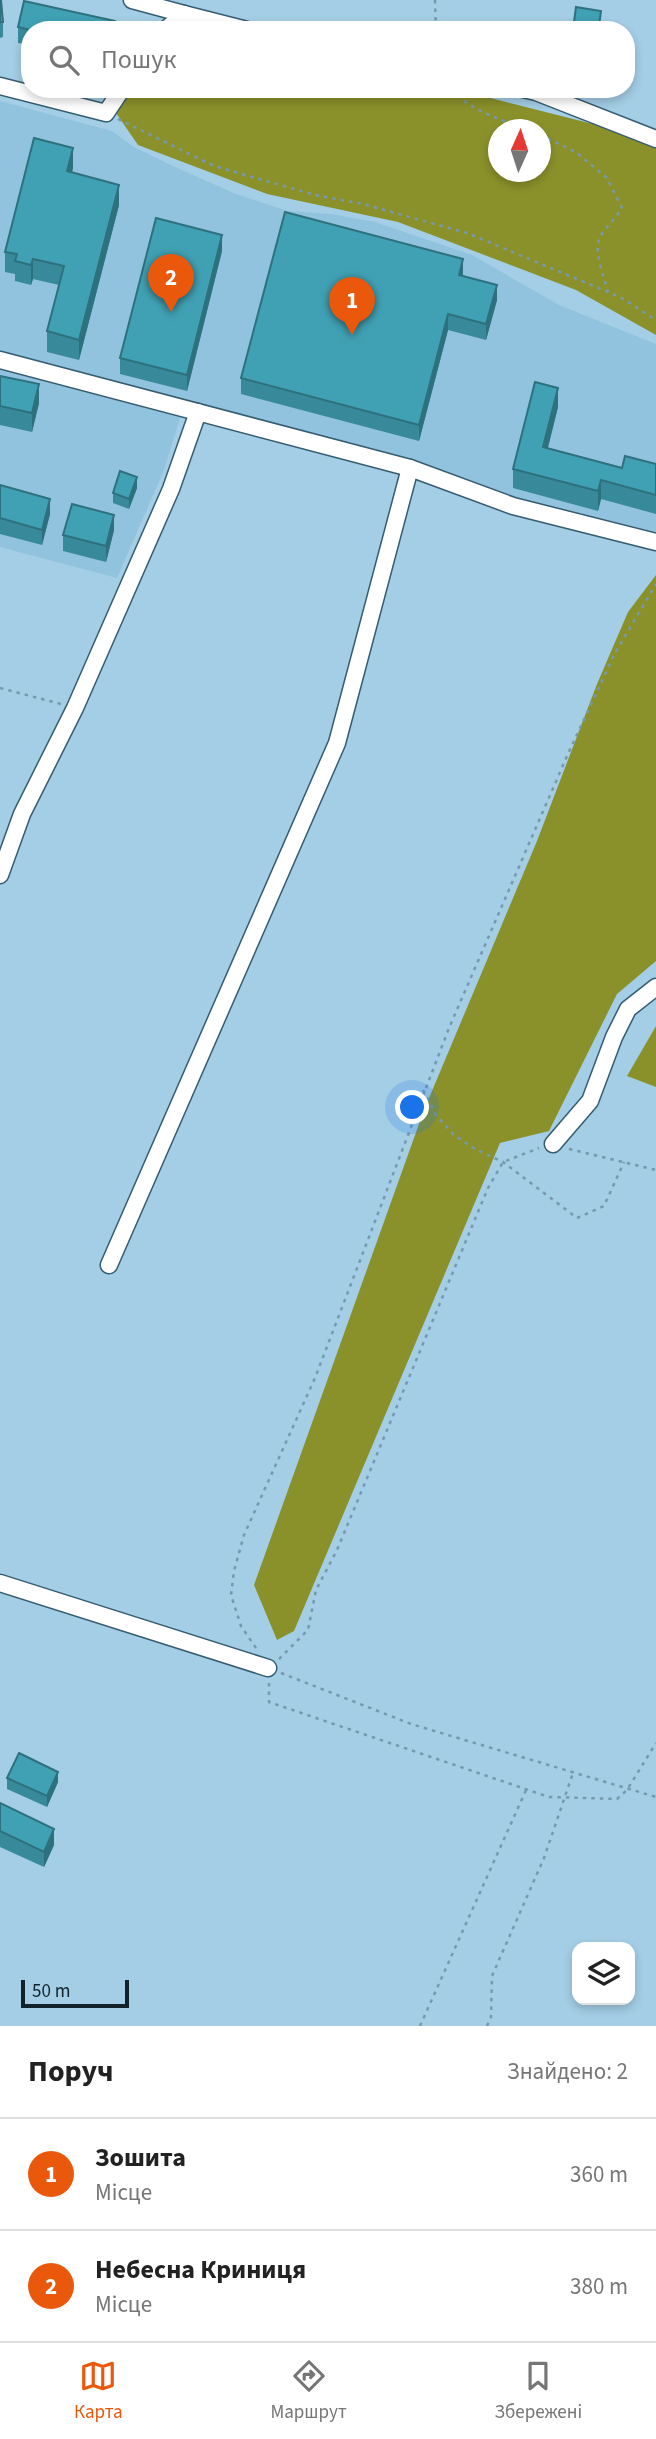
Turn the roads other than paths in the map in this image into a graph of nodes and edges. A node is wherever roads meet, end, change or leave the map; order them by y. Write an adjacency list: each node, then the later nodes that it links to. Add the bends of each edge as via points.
1 (132, 0): 2 (street)
2 (184, 14): 3 (street); 4 (street)
3 (176, 21)
4 (212, 21)
5 (0, 86): 6 (street)
6 (21, 91)
7 (47, 98): 8 (street, via 106,113)
8 (116, 98)
9 (551, 98): 10 (street)
10 (656, 139)
11 (0, 360): 12 (street)
12 (198, 412): 13 (street); 15 (street, via 171,489 75,708 22,814)
13 (410, 468): 14 (street, via 513,506); 18 (street, via 337,743)
14 (656, 542)
15 (0, 875)
16 (656, 987): 17 (street, via 628,1009 590,1101)
17 (553, 1144)
18 (109, 1265)
19 (0, 1583): 20 (street)
20 (268, 1668)

